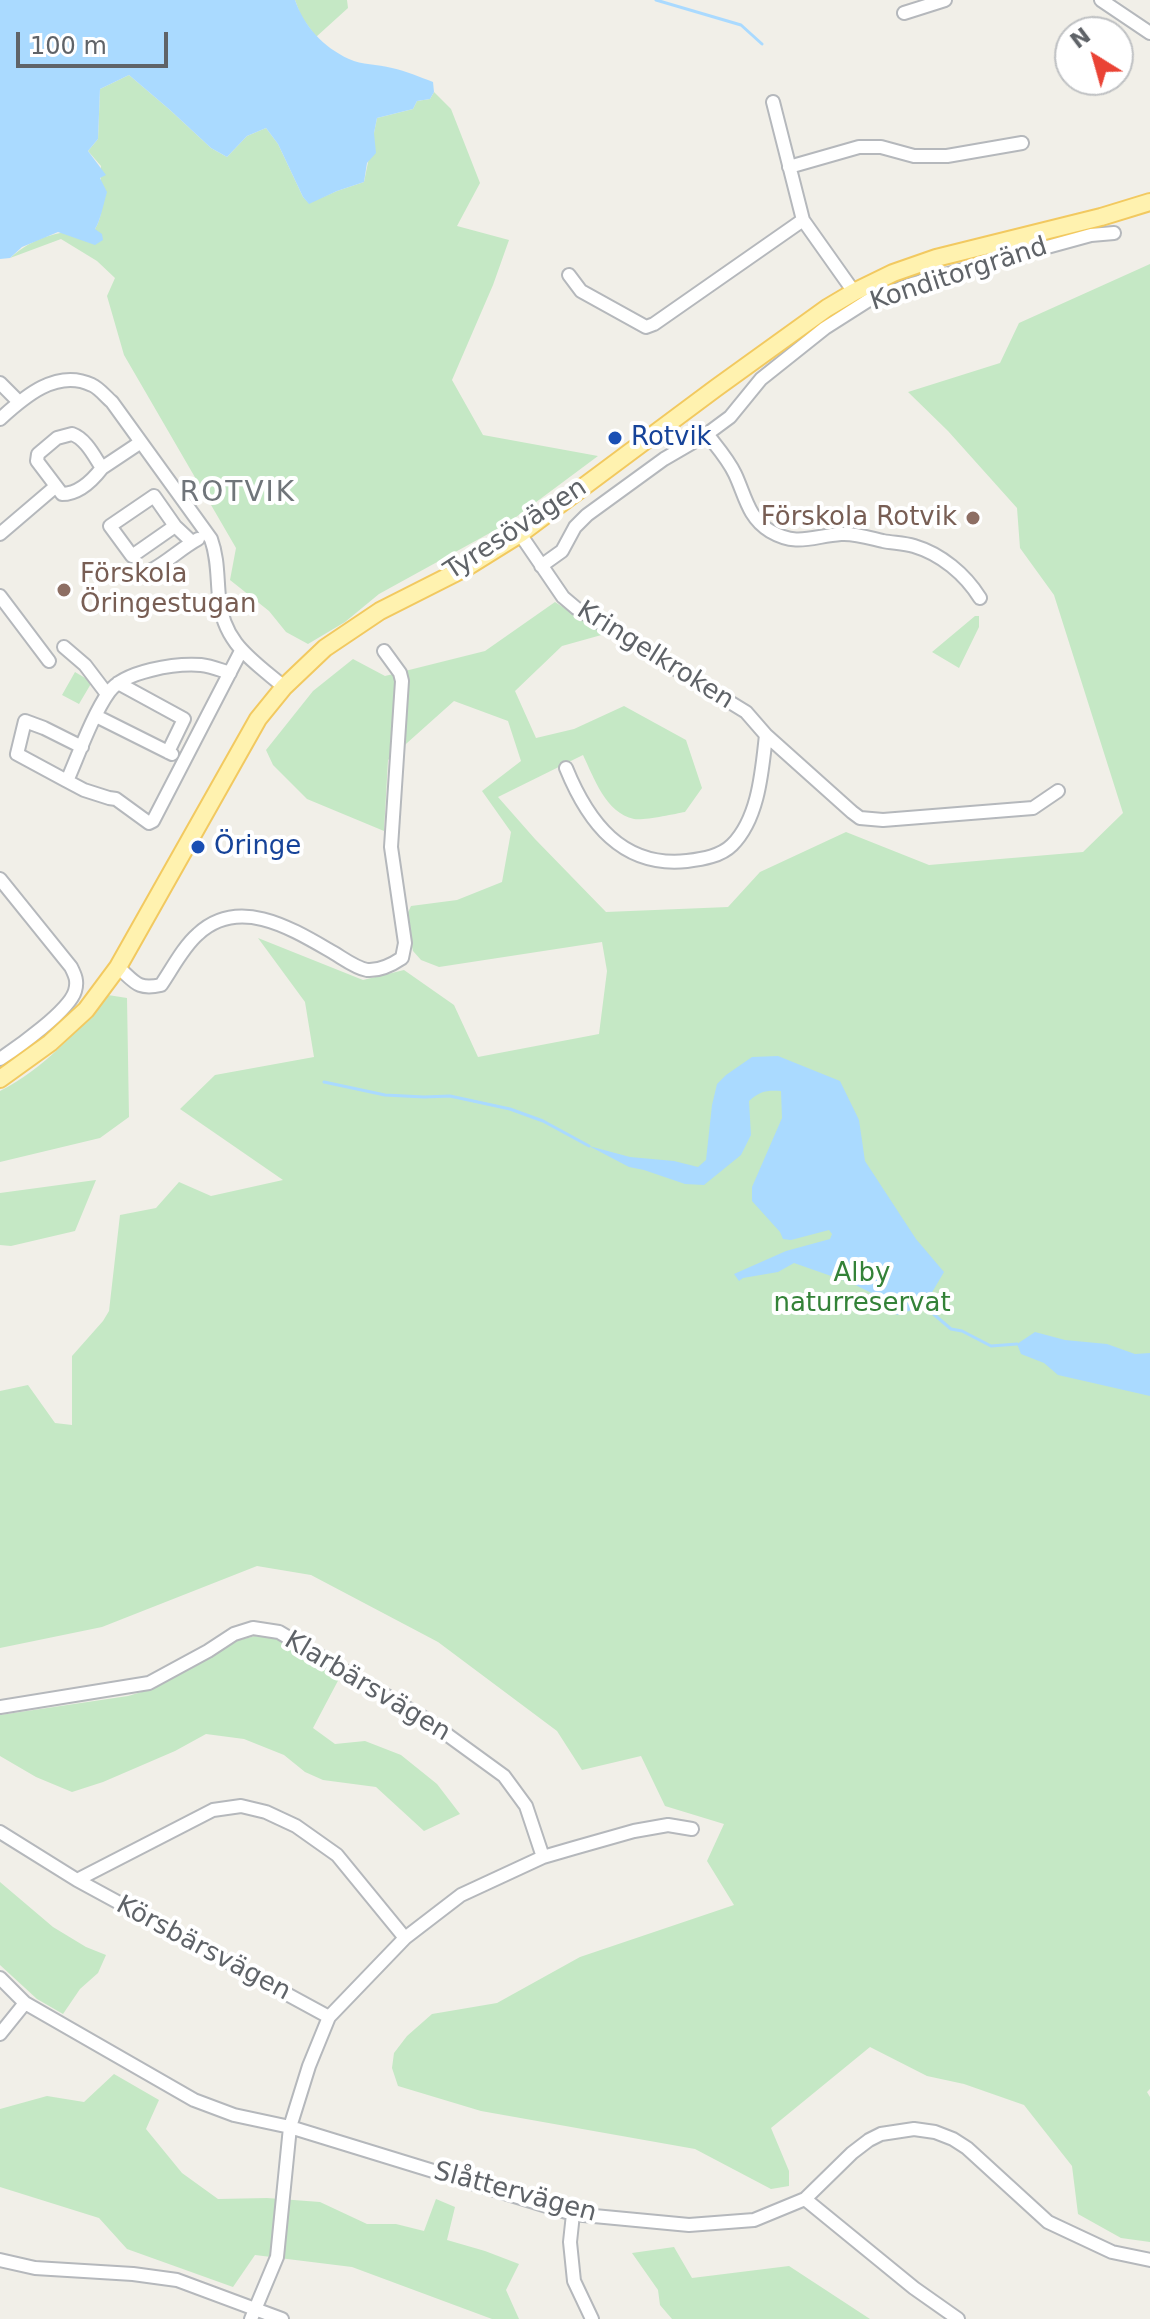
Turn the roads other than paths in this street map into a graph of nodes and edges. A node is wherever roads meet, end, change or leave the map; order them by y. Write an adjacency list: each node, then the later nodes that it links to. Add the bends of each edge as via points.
1 (945, 0): 3 (street)
2 (1101, 0): 4 (street)
3 (904, 13)
4 (1150, 33)
5 (773, 102): 7 (street)
6 (1022, 143): 7 (street, via 947,156 859,147)
7 (789, 167): 9 (street)
8 (1150, 202): 12 (main road, Tyresövägen, via 936,258)
9 (803, 220): 11 (street, via 646,327 581,291); 12 (street)
10 (1114, 233): 16 (street, Konditorgränd, via 1091,235 869,300 761,379 730,417)
11 (569, 275)
12 (854, 292): 23 (main road, Tyresövägen)
13 (0, 383): 14 (street)
14 (19, 402): 15 (street); 17 (street, via 59,381 93,385)
15 (0, 419)
16 (707, 434): 25 (street, Konditorgränd, via 587,515 562,551); 27 (street, via 735,473 745,504 772,532 801,541 845,534 913,545 956,570)
17 (141, 442): 18 (street); 21 (street)
18 (102, 468): 19 (street, via 73,494); 19 (street, via 79,437 57,438 37,461)
19 (55, 487): 22 (street)
20 (175, 526): 20 (street, via 132,556 110,526 154,496); 24 (street)
21 (207, 533): 24 (street); 30 (street, via 216,559 222,621)
22 (0, 534)
23 (520, 534): 25 (street, Kringelkroken); 35 (main road, Tyresövägen, via 380,611 325,648)
24 (192, 542): 26 (street, via 151,572)
25 (541, 566): 40 (street, Kringelkroken, via 576,608 746,712)
26 (128, 577)
27 (980, 598)
28 (2, 602): 32 (street)
29 (64, 647): 36 (street)
30 (241, 651): 33 (street); 35 (street)
31 (384, 651): 48 (street, via 402,681 391,847 405,943 402,958 367,970 279,925 241,915 197,934 161,985 139,986)
32 (49, 661)
33 (230, 673): 34 (street, via 188,665); 43 (street)
34 (118, 683): 36 (street); 42 (street, via 184,719)
35 (284, 687): 48 (main road, Tyresövägen, via 258,719)
36 (107, 694): 38 (street)
37 (11, 713): 39 (street)
38 (96, 716): 41 (street); 42 (street)
39 (25, 721): 41 (street); 45 (street, via 19,757)
40 (766, 735): 44 (street, via 756,799 738,838 724,851 694,860 647,857 612,841 578,798); 46 (street, Kringelkroken, via 860,818 1033,808)
41 (82, 747): 45 (street)
42 (168, 752): 43 (street)
43 (185, 760): 45 (street, via 149,823 116,799)
44 (566, 768)
45 (67, 781)
46 (1058, 791)
47 (0, 879): 49 (street, via 77,980 73,996 59,1011)
48 (118, 967): 50 (main road, Tyresövägen, via 86,1010)
49 (0, 1059)
50 (0, 1079)
51 (0, 1707): 54 (street, Klarbärsvägen, via 149,1683 234,1634 253,1628 279,1632 427,1720 504,1776 526,1806)
52 (692, 1829): 54 (street, via 668,1825 634,1831)
53 (0, 1832): 55 (street, Körsbärsvägen)
54 (543, 1857): 56 (street, via 461,1895)
55 (77, 1880): 56 (street, via 213,1810 241,1806 296,1826 337,1855); 59 (street, Körsbärsvägen)
56 (405, 1938): 59 (street)
57 (0, 1978): 58 (street, Slåttervägen)
58 (25, 2003): 60 (street); 61 (street, Slåttervägen, via 194,2100)
59 (329, 2017): 61 (street)
60 (0, 2034)
61 (290, 2127): 63 (street, Slåttervägen); 66 (street, via 277,2257)
62 (805, 2199): 63 (street, Slåttervägen, via 754,2220 689,2225); 65 (street, Slåttervägen, via 869,2140 905,2130 935,2132 967,2148 1048,2222 1112,2252); 69 (street)
63 (573, 2214): 68 (street, via 574,2281)
64 (0, 2260): 66 (street, via 35,2268 177,2280)
65 (1150, 2260)
66 (254, 2314): 67 (street)
67 (282, 2319)
68 (592, 2319)
69 (958, 2319)

